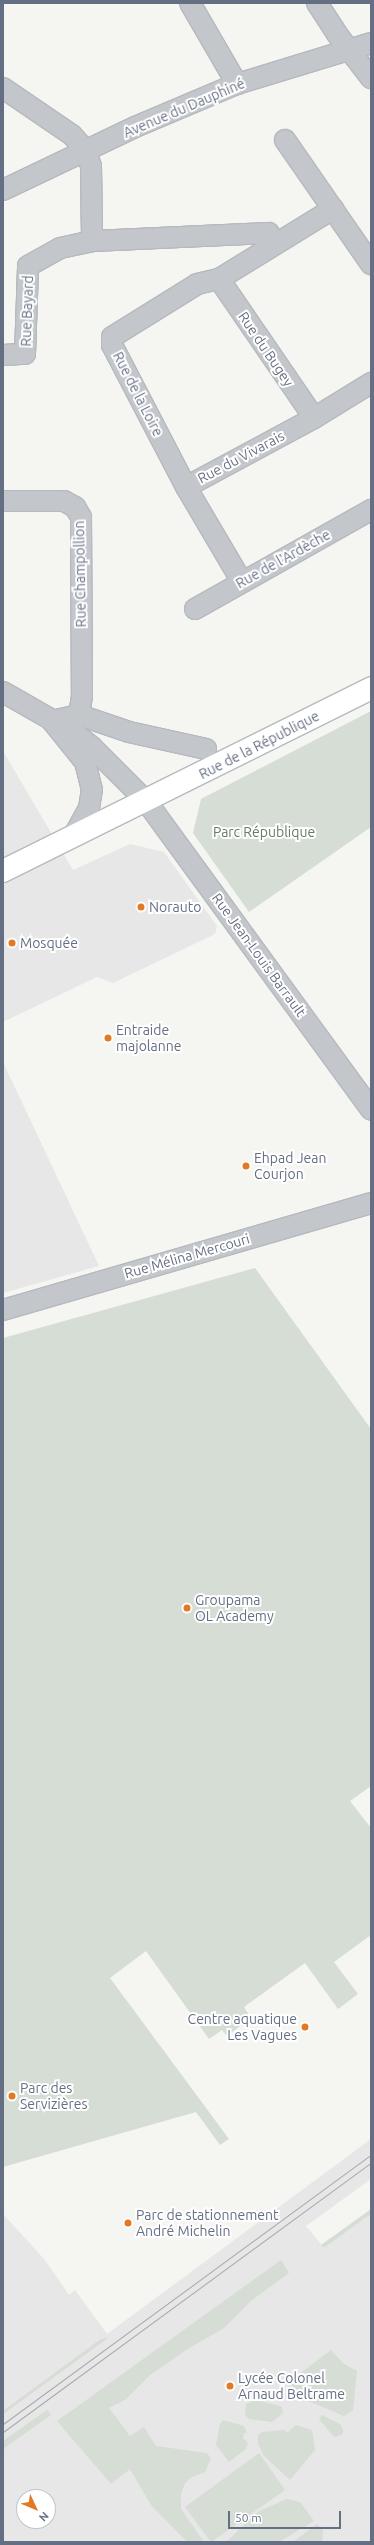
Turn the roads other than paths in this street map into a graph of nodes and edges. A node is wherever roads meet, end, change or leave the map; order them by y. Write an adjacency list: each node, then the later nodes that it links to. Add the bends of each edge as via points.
1 (190, 3): 6 (street)
2 (318, 3): 4 (street)
3 (371, 44): 4 (street, Avenue du Dauphiné)
4 (348, 50): 5 (street); 6 (street, Avenue du Dauphiné)
5 (371, 78)
6 (237, 84): 9 (street, Avenue du Dauphiné, via 135,127)
7 (3, 88): 9 (street, via 72,135)
8 (285, 140): 11 (street)
9 (86, 151): 10 (street, Avenue du Dauphiné); 13 (street, via 91,166)
10 (3, 190)
11 (333, 209): 14 (street); 15 (street, Rue de la Loire)
12 (269, 232): 13 (street, Rue Bayard)
13 (92, 242): 16 (street, Rue Bayard, via 60,248 28,266 25,354)
14 (371, 264)
15 (219, 279): 18 (street, Rue du Bugey); 19 (street, Rue de la Loire, via 197,284 112,337 112,345)
16 (3, 355)
17 (371, 383): 18 (street, Rue du Vivarais)
18 (314, 418): 19 (street, Rue du Vivarais)
19 (186, 487): 22 (street, Rue du Vivarais)
20 (3, 501): 26 (street, Rue Champollion, via 64,501 75,507 81,517 82,696)
21 (371, 510): 22 (street, Rue de l'Ardèche)
22 (242, 582): 23 (street, Rue de l'Ardèche)
23 (195, 609)
24 (371, 688): 29 (main road, Rue de la République)
25 (3, 692): 27 (street, Rue Jean-Louis Barrault)
26 (79, 715): 27 (street); 28 (street, via 129,732)
27 (52, 721): 29 (street, Rue Jean-Louis Barrault, via 92,747); 30 (street, via 85,762 92,790 89,808)
28 (206, 749)
29 (146, 801): 30 (main road, Rue de la République); 32 (main road, Rue de la République, via 62,857); 33 (street, Rue Jean-Louis Barrault)
30 (73, 837): 31 (main road, Rue de la République)
31 (3, 871)
32 (3, 885)
33 (371, 1110)
34 (371, 1203): 35 (street, Rue Mélina Mercouri)
35 (3, 1310)

